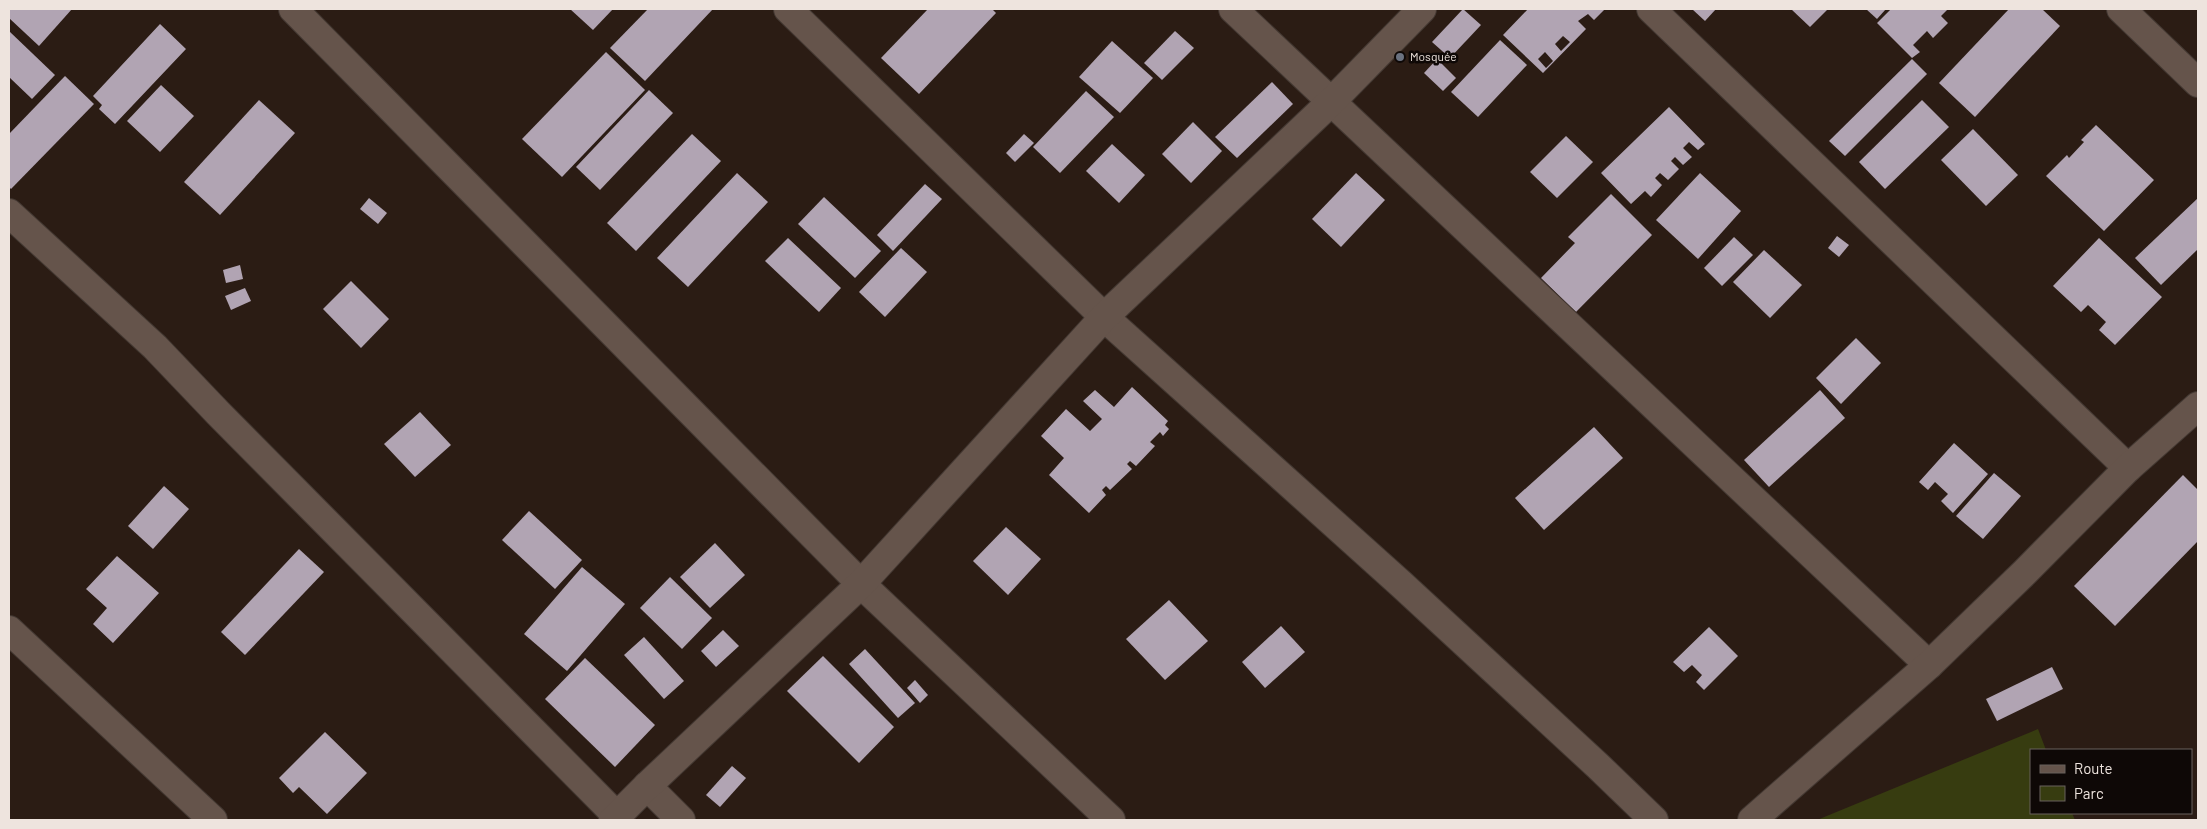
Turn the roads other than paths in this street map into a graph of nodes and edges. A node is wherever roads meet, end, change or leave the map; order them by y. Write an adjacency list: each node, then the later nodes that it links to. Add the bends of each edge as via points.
1 (293, 9): 13 (street)
2 (788, 9): 10 (street)
3 (1233, 9): 8 (street)
4 (1422, 9): 8 (street)
5 (1651, 9): 12 (street)
6 (2121, 9): 7 (street)
7 (2198, 83)
8 (1330, 102): 10 (street); 15 (street)
9 (9, 213): 17 (street, via 155,347)
10 (1104, 317): 13 (street); 21 (street, via 1401,584)
11 (2198, 406): 12 (street)
12 (2128, 468): 15 (street)
13 (860, 584): 16 (street); 20 (street)
14 (9, 630): 18 (street)
15 (1929, 666): 22 (street)
16 (646, 786): 17 (street); 19 (street)
17 (615, 818)
18 (213, 820)
19 (681, 820)
20 (1111, 820)
21 (1654, 820)
22 (1752, 820)

